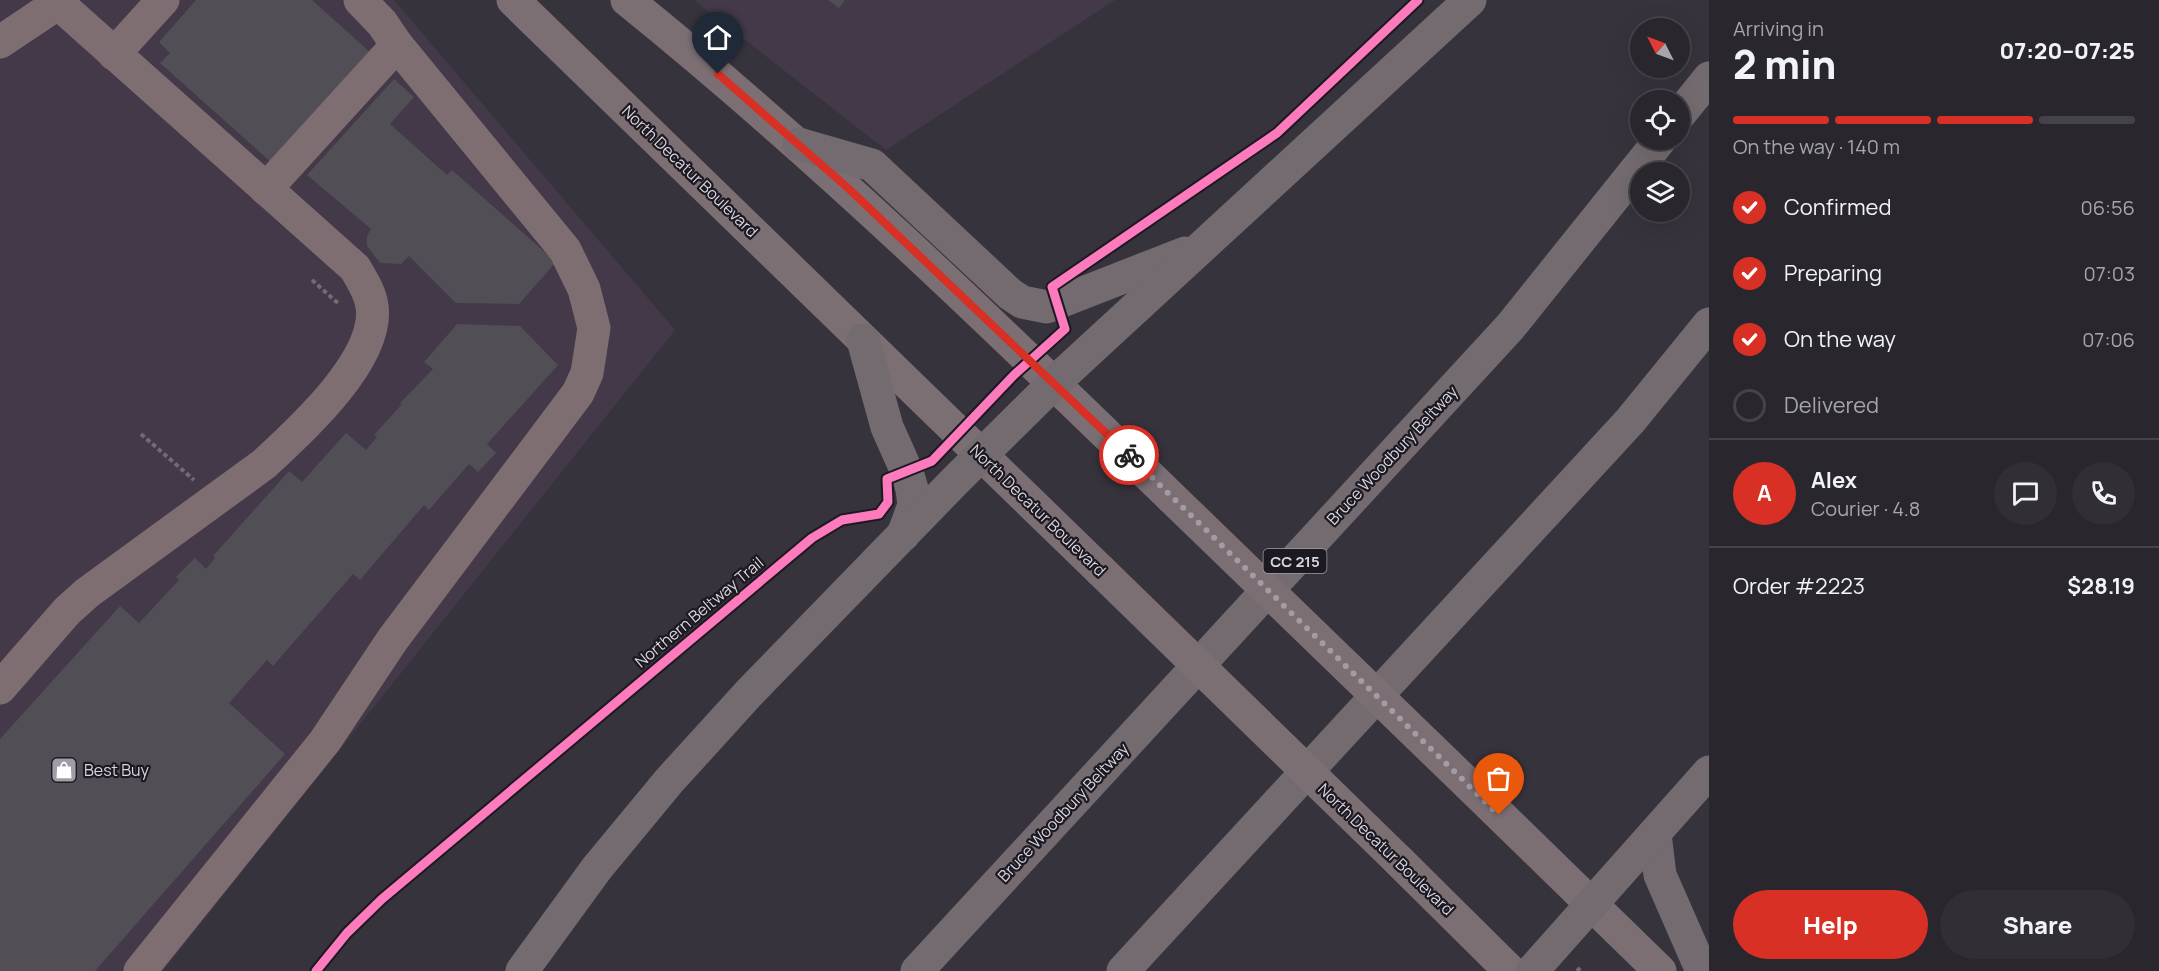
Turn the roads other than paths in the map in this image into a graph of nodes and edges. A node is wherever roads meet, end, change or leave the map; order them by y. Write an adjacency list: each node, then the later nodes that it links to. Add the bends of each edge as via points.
1 (163, 0): 9 (lane)
2 (360, 0): 8 (lane)
3 (513, 0): 17 (main road, North Decatur Boulevard)
4 (627, 0): 12 (main road)
5 (1470, 0): 15 (highway)
6 (61, 2): 7 (lane); 9 (lane)
7 (0, 42)
8 (397, 45): 14 (lane); 25 (lane, via 575,267 594,328 587,373 551,432 393,639 325,741)
9 (114, 54): 14 (lane)
10 (1709, 78): 11 (highway)
11 (1690, 102)
12 (799, 144): 15 (highway, via 872,165 1010,294 1036,306 1068,301); 18 (main road)
13 (1652, 150): 27 (highway, Bruce Woodbury Beltway / CC 215, via 1510,327)
14 (266, 189): 21 (lane, via 355,268 367,289 371,327 352,368 264,464 103,580 74,605)
15 (1204, 246): 18 (highway)
16 (1709, 324): 28 (highway, via 1630,421)
17 (863, 340): 19 (main road, North Decatur Boulevard); 20 (highway, via 887,427 912,489 914,505)
18 (1054, 383): 19 (highway); 24 (main road, bridge)
19 (982, 455): 20 (highway); 29 (main road, North Decatur Boulevard, bridge)
20 (902, 539): 26 (highway, via 749,693 669,781 584,885)
21 (0, 688)
22 (1709, 772): 23 (highway)
23 (1655, 834): 24 (highway); 32 (highway, via 1660,875)
24 (1591, 906): 30 (highway); 31 (main road)
25 (140, 971)
26 (522, 971)
27 (917, 971)
28 (1123, 971)
29 (1510, 971)
30 (1532, 971)
31 (1660, 971)
32 (1702, 971)

